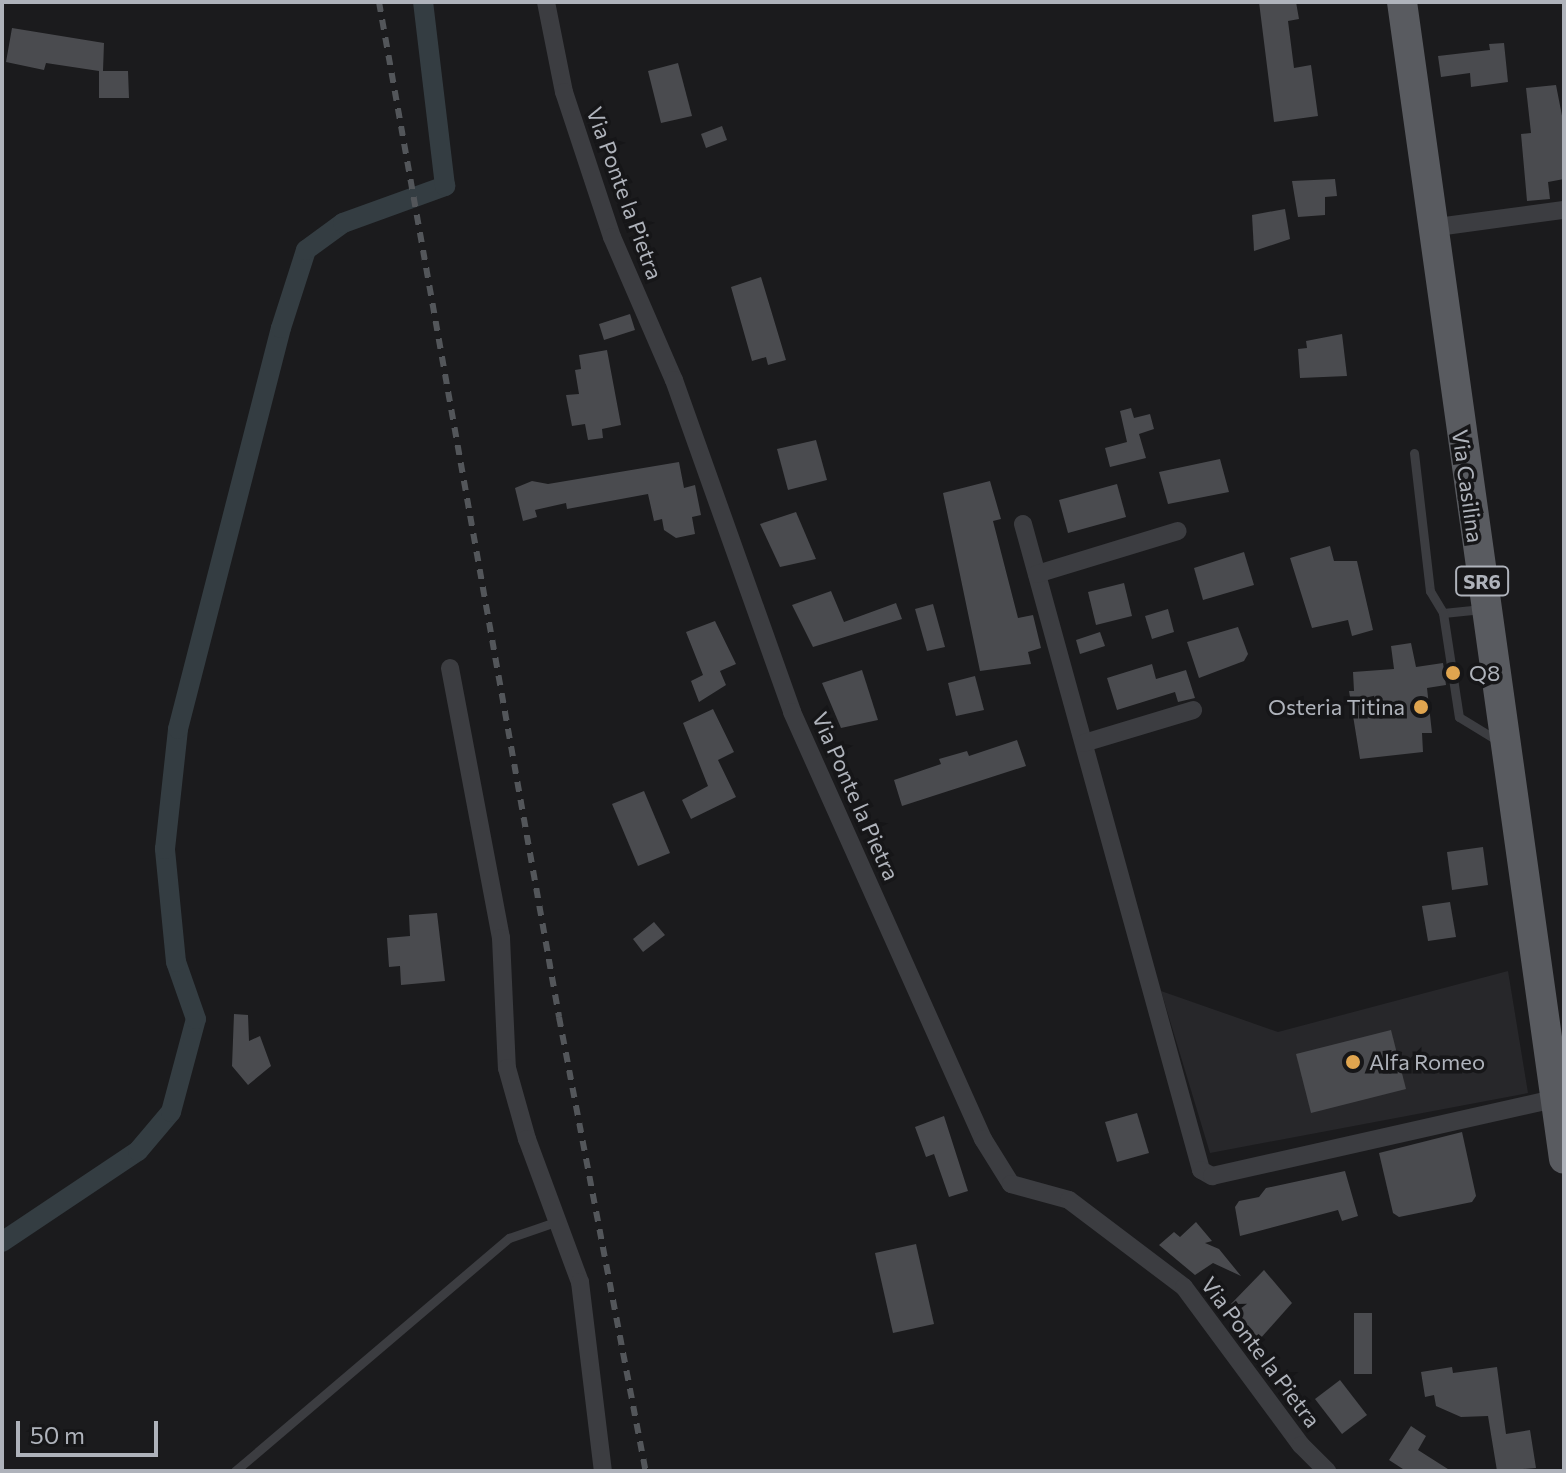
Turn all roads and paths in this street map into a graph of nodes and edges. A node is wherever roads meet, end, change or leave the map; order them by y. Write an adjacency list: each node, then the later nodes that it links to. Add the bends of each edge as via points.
1 (546, 2): 20 (street, Via Ponte la Pietra, via 564,92 612,237 674,380 792,712 983,1139 1011,1184 1069,1200 1184,1287 1301,1445)
2 (1402, 2): 4 (main road, Via Casilina / SR6)
3 (1564, 210): 4 (street)
4 (1430, 228): 9 (main road, Via Casilina / SR6)
5 (1414, 453): 10 (lane, via 1430,591)
6 (1023, 524): 8 (street)
7 (1178, 531): 8 (street)
8 (1037, 574): 13 (street)
9 (1486, 609): 10 (lane); 14 (main road, Via Casilina / SR6)
10 (1443, 613): 14 (lane, via 1459,717)
11 (450, 668): 17 (street, via 501,938 507,1068)
12 (1193, 710): 13 (street)
13 (1084, 743): 15 (street, via 1201,1170 1212,1176)
14 (1505, 744): 15 (main road, Via Casilina / SR6)
15 (1555, 1099): 16 (main road, Via Casilina / SR6)
16 (1564, 1159)
17 (558, 1221): 18 (lane, via 509,1238); 19 (street, via 580,1282)
18 (235, 1471)
19 (603, 1471)
20 (1327, 1471)

